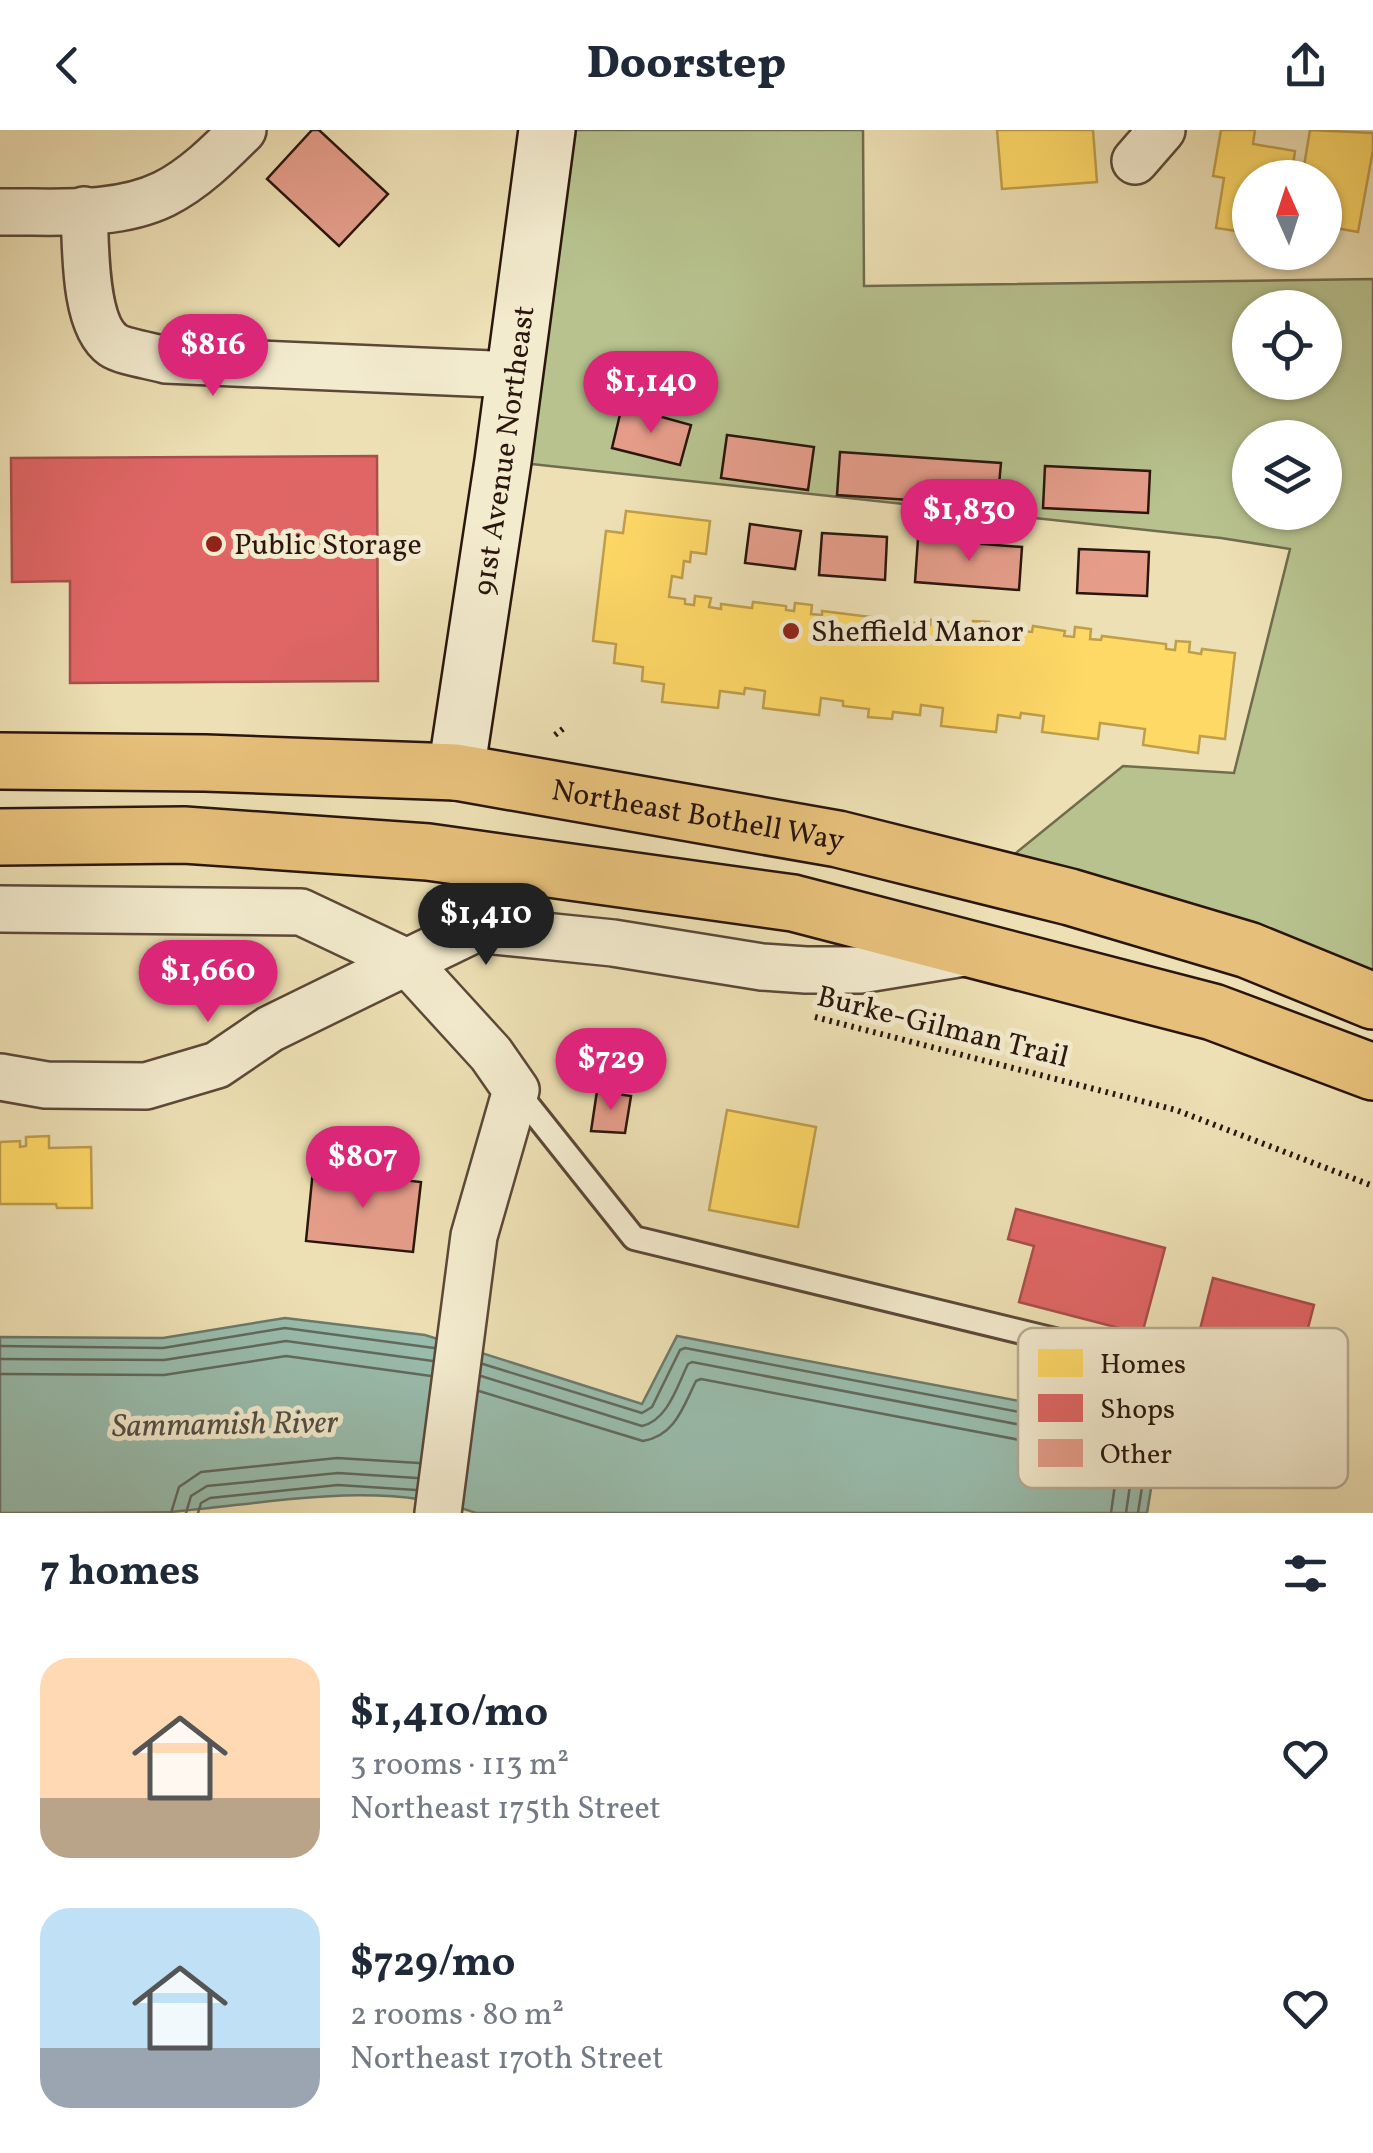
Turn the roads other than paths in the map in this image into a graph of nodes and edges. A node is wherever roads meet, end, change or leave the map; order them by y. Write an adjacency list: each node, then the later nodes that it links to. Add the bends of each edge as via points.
1 (243, 130): 3 (street, via 209,164 163,194 126,207)
2 (547, 130): 5 (street, 91st Avenue Northeast)
3 (84, 210): 4 (street); 5 (street, via 96,322 113,345 166,360)
4 (0, 212)
5 (514, 375): 7 (street, 91st Avenue Northeast)
6 (0, 762): 7 (main road, Northeast Bothell Way)
7 (456, 772): 8 (main road, via 406,808 252,803); 13 (main road, Northeast Bothell Way, via 858,844 1248,950)
8 (184, 835): 9 (main road); 11 (main road, via 428,852 793,903)
9 (0, 837)
10 (0, 908): 12 (street, via 301,912)
11 (979, 950): 12 (street, via 860,970 806,970 474,929); 14 (main road, via 1214,1012)
12 (407, 962): 15 (street, via 270,1029 217,1065 146,1086 46,1085); 16 (street)
13 (1373, 1001)
14 (1373, 1072)
15 (0, 1077)
16 (516, 1090): 17 (lane, via 634,1238); 18 (street, via 474,1236)
17 (1018, 1331)
18 (438, 1513)

